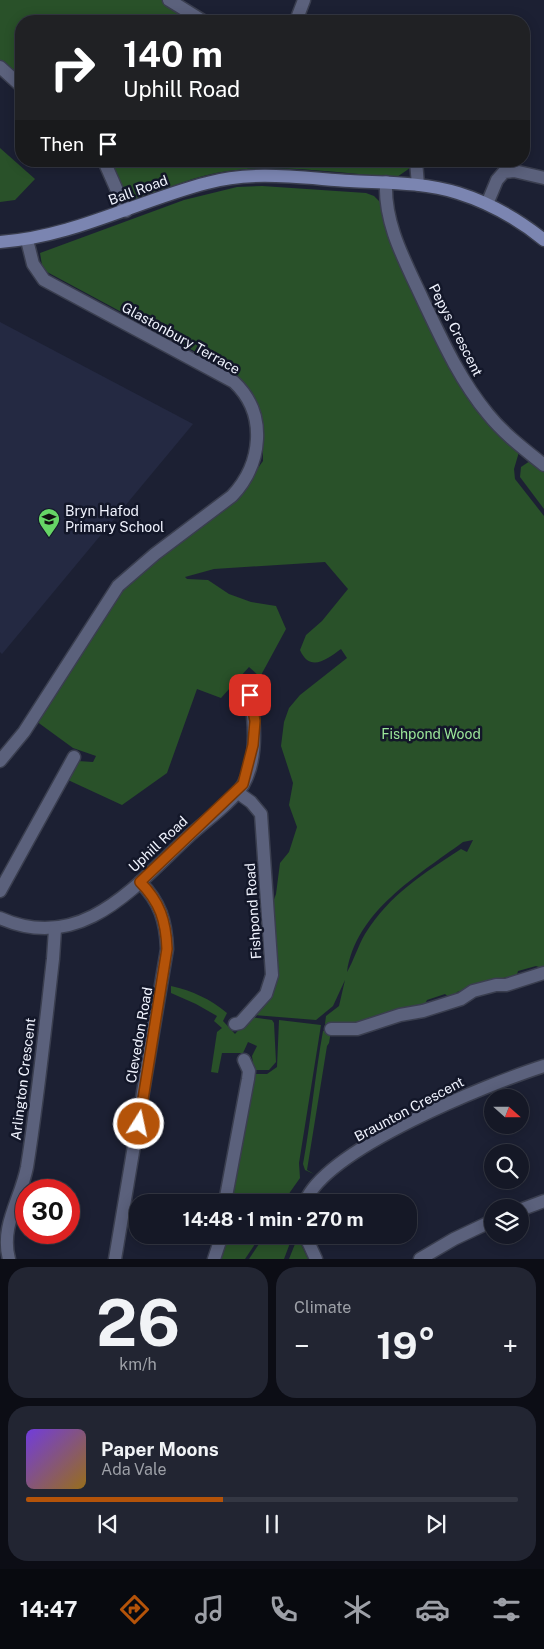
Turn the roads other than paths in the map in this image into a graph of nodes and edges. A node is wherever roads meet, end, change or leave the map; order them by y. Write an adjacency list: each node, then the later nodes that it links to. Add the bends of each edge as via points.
1 (169, 0): 3 (street)
2 (304, 0): 4 (street)
3 (193, 15)
4 (298, 15)
5 (0, 67): 6 (street)
6 (15, 81)
7 (107, 167): 13 (street)
8 (416, 167): 11 (street)
9 (544, 178): 12 (street, via 504,172 497,180)
10 (386, 182): 11 (street, Ball Road); 13 (street, Ball Road, via 232,177 188,188); 17 (street, Pepys Crescent, via 386,202 393,232 456,367 495,423)
11 (418, 185): 12 (street, Ball Road, via 450,190)
12 (488, 204): 15 (street, Ball Road, via 517,219)
13 (126, 210): 14 (street, Ball Road)
14 (27, 240): 16 (street, Ball Road); 20 (street, Glastonbury Terrace, via 33,264 44,280 234,382 248,400 258,436 253,462 243,484 118,586 24,732)
15 (544, 240)
16 (0, 242)
17 (544, 465)
18 (250, 695): 21 (street, Uphill Road, via 255,721 253,745 247,775)
19 (74, 757): 23 (street)
20 (0, 761)
21 (237, 792): 22 (street, Uphill Road); 27 (street, Fishpond Road, via 261,814 272,975 266,994 240,1023)
22 (140, 882): 25 (street, Uphill Road, via 93,917); 39 (street, Clevedon Road, via 160,908 167,933 167,949)
23 (0, 891)
24 (0, 918): 25 (street, Uphill Road, via 30,928)
25 (55, 930): 38 (street, Arlington Crescent, via 26,1168 7,1228)
26 (544, 973): 28 (street, via 506,985 496,984 451,1002 357,1029)
27 (235, 1024)
28 (331, 1029)
29 (244, 1060): 31 (street, via 249,1071)
30 (544, 1066): 32 (street, Braunton Crescent, via 466,1094 393,1131 322,1178)
31 (226, 1194)
32 (309, 1194)
33 (544, 1201): 34 (street)
34 (529, 1207)
35 (484, 1226): 42 (street)
36 (219, 1244): 40 (street)
37 (308, 1244): 41 (street)
38 (8, 1259)
39 (115, 1259)
40 (214, 1259)
41 (316, 1259)
42 (420, 1259)

